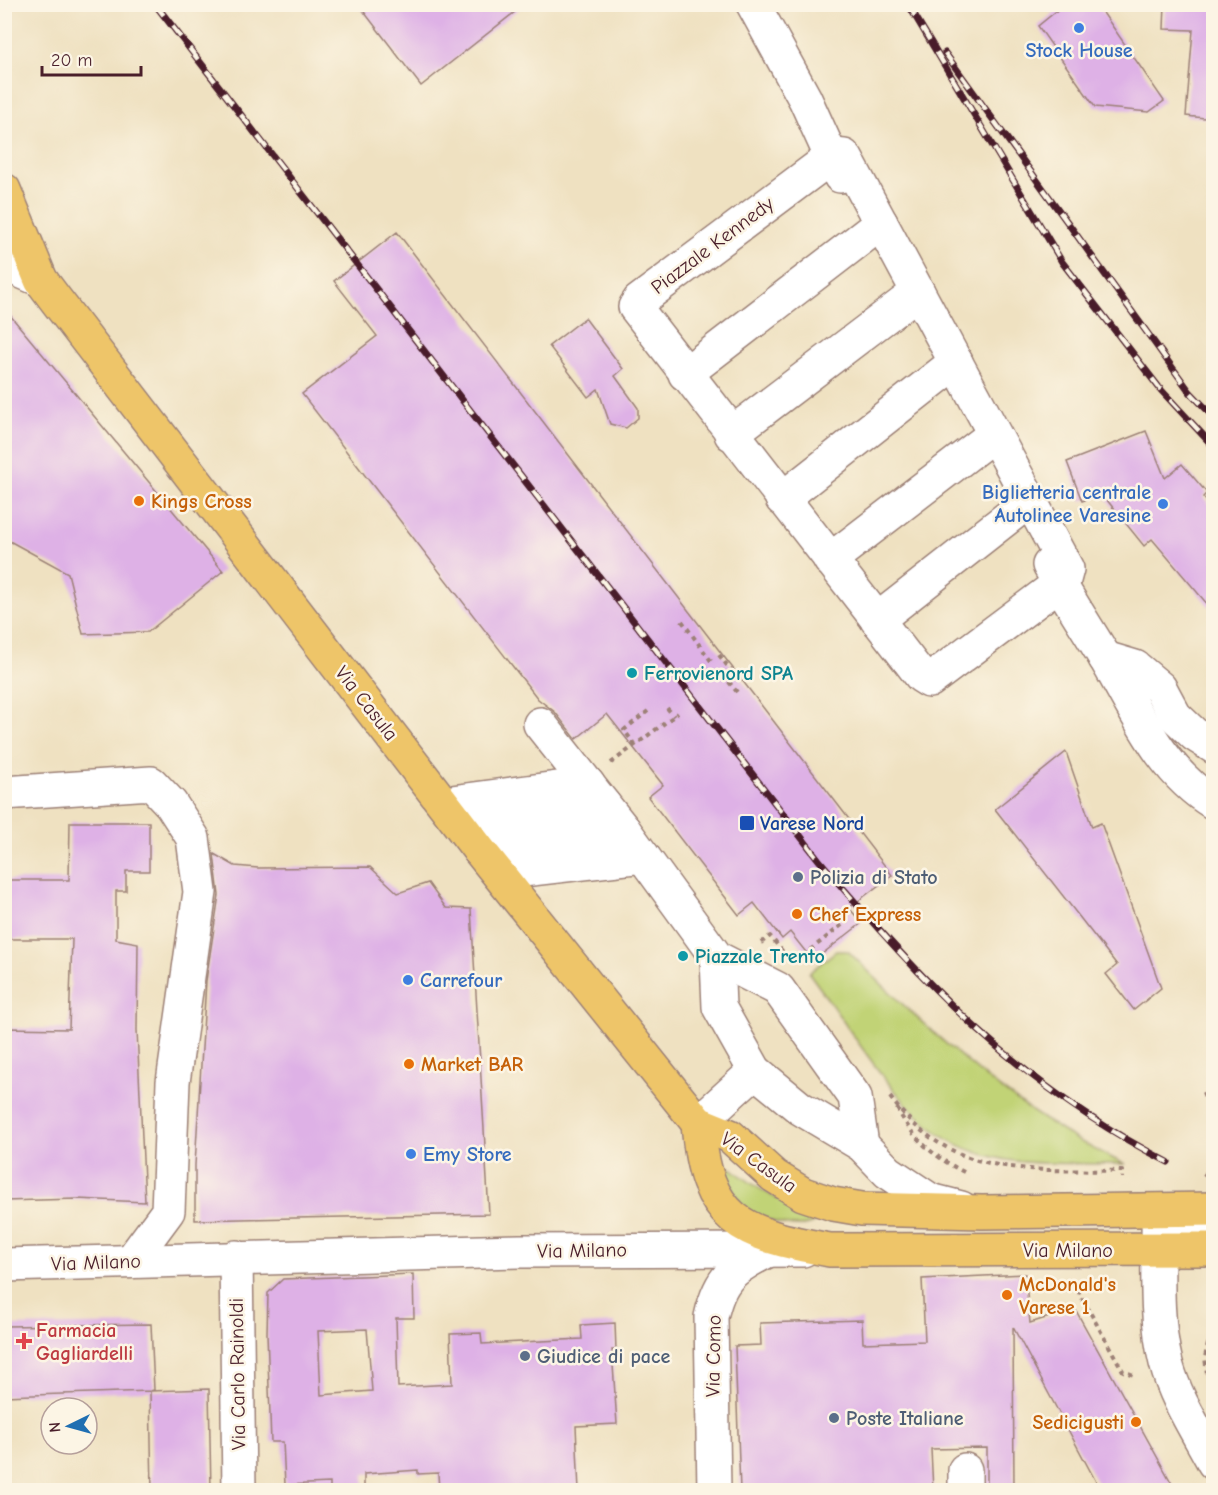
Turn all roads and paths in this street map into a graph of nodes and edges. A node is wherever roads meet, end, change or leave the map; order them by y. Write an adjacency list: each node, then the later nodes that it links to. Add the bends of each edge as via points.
1 (753, 4): 2 (street, via 805,99)
2 (829, 156): 4 (street); 10 (street, Piazzale Kennedy, via 636,303 639,315)
3 (4, 190): 7 (main road)
4 (875, 228): 8 (street); 10 (street)
5 (4, 250): 7 (main road)
6 (4, 264): 7 (street)
7 (41, 280): 31 (main road, Via Casula)
8 (912, 297): 9 (street); 11 (street)
9 (950, 367): 12 (street); 13 (street)
10 (685, 374): 11 (street, Piazzale Kennedy)
11 (731, 434): 13 (street, Piazzale Kennedy)
12 (988, 439): 14 (street); 15 (street)
13 (782, 499): 15 (street, Piazzale Kennedy)
14 (1024, 505): 16 (street); 17 (street)
15 (830, 560): 17 (street, Piazzale Kennedy)
16 (1059, 584): 17 (street, Piazzale Kennedy, via 929,681); 20 (street)
17 (877, 620)
18 (682, 621): 21 (path)
19 (719, 655): 22 (path, via 732,672 725,677)
20 (1105, 658): 26 (street, via 1135,667 1160,688 1175,716); 29 (street, via 1152,740 1173,768 1197,793)
21 (711, 661)
22 (737, 692)
23 (667, 708): 24 (path, via 676,715 634,746 624,730)
24 (648, 711)
25 (540, 724): 28 (street)
26 (1214, 747)
27 (4, 793): 57 (street, via 151,783 171,804 193,838 200,892 173,1082 168,1210)
28 (596, 795): 30 (street); 31 (street)
29 (1214, 803)
30 (624, 830): 31 (street); 32 (street)
31 (471, 838): 32 (street); 43 (main road, Via Casula)
32 (643, 856): 36 (street)
33 (847, 921): 37 (path)
34 (753, 948): 35 (path, via 770,936)
35 (785, 954)
36 (717, 958): 38 (street, via 719,1007); 44 (street, via 778,989 855,1097)
37 (792, 963)
38 (755, 1071): 43 (street); 44 (street, via 800,1107)
39 (1203, 1092): 42 (path)
40 (887, 1093): 41 (path)
41 (894, 1102): 45 (path, via 930,1137 970,1160 1012,1169); 46 (path, via 908,1130 925,1147)
42 (1214, 1121)
43 (698, 1123): 48 (main road, Via Casula, via 730,1136 774,1176 803,1194 833,1204); 54 (main road, Via Casula, via 700,1159 707,1183 736,1221 787,1242)
44 (862, 1145): 50 (street, via 888,1172 930,1200)
45 (1092, 1170)
46 (973, 1177)
47 (1214, 1209): 49 (main road, Via Milano)
48 (891, 1211): 50 (main road, Via Milano)
49 (1158, 1211): 50 (main road, Via Milano); 55 (street)
50 (982, 1212)
51 (1214, 1223): 55 (street, Via Milano)
52 (1214, 1249): 55 (main road, Via Milano)
53 (770, 1250): 54 (street, Via Milano); 56 (street, Via Milano); 65 (street, Via Como, via 727,1275 716,1294 711,1317)
54 (830, 1250): 55 (main road, Via Milano)
55 (1159, 1250): 63 (street, via 1166,1362)
56 (236, 1257): 57 (street, Via Milano); 64 (street, Via Carlo Rainoldi)
57 (130, 1261): 58 (street, Via Milano)
58 (4, 1265)
59 (1077, 1289): 62 (path)
60 (1214, 1318): 61 (path, via 1210,1329)
61 (1214, 1328)
62 (1123, 1371)
63 (1214, 1463)
64 (239, 1491)
65 (714, 1491)

